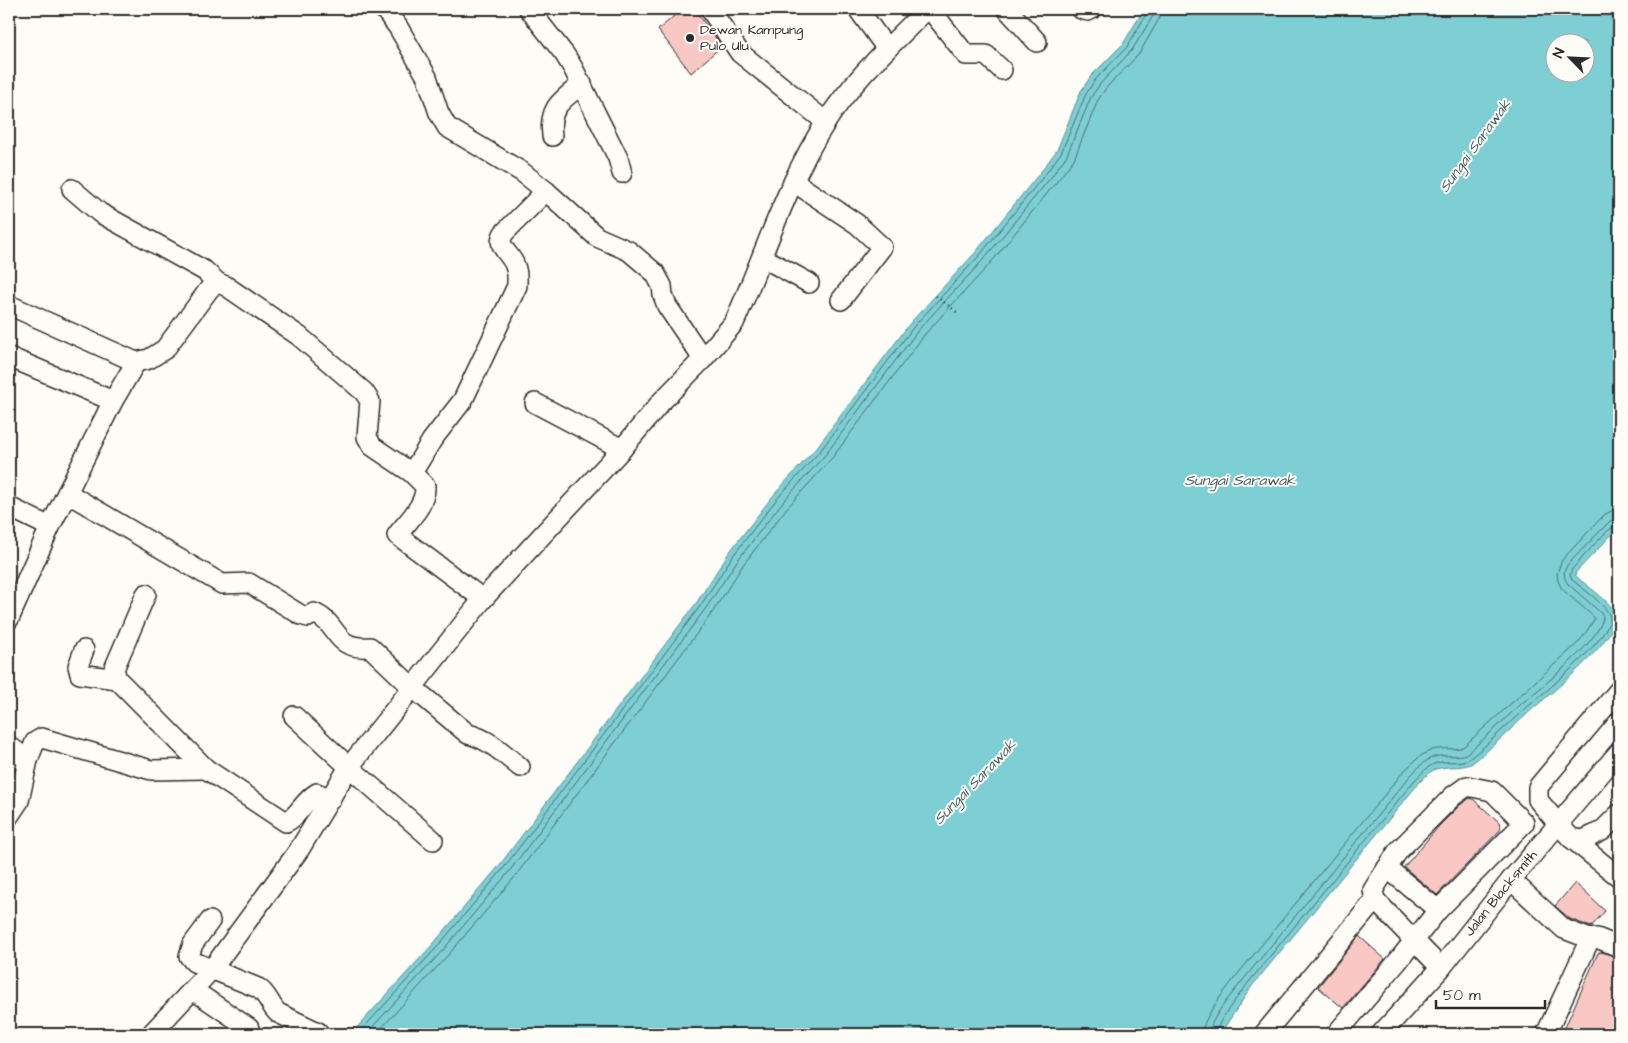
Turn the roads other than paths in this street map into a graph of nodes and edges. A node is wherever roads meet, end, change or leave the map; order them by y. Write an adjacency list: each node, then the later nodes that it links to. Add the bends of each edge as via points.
1 (384, 9): 18 (street, via 427,77 438,113 448,126 522,172)
2 (529, 9): 12 (street, via 566,54)
3 (858, 9): 10 (street)
4 (929, 9): 10 (street); 11 (street, via 966,55 986,55)
5 (1007, 9): 9 (street)
6 (1081, 9): 7 (street)
7 (1092, 9)
8 (716, 12): 13 (street, via 740,53)
9 (1037, 42)
10 (887, 49): 13 (street)
11 (1002, 70)
12 (582, 84): 14 (street, via 552,114); 15 (street, via 618,158)
13 (826, 122): 16 (street)
14 (552, 136)
15 (622, 173)
16 (794, 182): 19 (street); 22 (street, via 857,224 882,247)
17 (72, 189): 20 (street, via 100,213 205,270)
18 (546, 191): 25 (street, via 597,237 629,250 655,273 667,306); 30 (street, via 501,238 501,245 515,264 517,286 463,400 432,440)
19 (762, 256): 21 (street); 25 (street, via 734,323)
20 (218, 283): 26 (street, via 210,288 165,349 149,359); 30 (street, via 299,336 364,392 370,401 368,437 372,446)
21 (809, 283)
22 (842, 300)
23 (9, 304): 26 (street)
24 (9, 357): 27 (street)
25 (703, 359): 29 (street)
26 (136, 362): 27 (street)
27 (113, 400): 31 (street)
28 (535, 403): 29 (street)
29 (622, 449): 35 (street)
30 (412, 473): 35 (street, via 425,486 426,494 422,504 397,535)
31 (67, 494): 33 (street); 39 (street, via 222,584 249,583 301,615 308,617 314,613 322,616 344,643 356,648 370,647)
32 (9, 507): 33 (street)
33 (50, 527): 36 (street)
34 (146, 594): 38 (street, via 114,669)
35 (483, 599): 39 (street)
36 (9, 619)
37 (84, 650): 38 (street, via 78,666 80,674)
38 (116, 678): 47 (street)
39 (412, 687): 45 (street); 46 (street, via 468,734 479,736)
40 (1619, 690): 51 (street, via 1538,787 1538,800)
41 (294, 716): 45 (street)
42 (9, 746): 44 (street)
43 (1619, 752): 51 (street, Jalan Blacksmith)
44 (28, 760): 47 (street, via 34,742 42,738 151,770); 50 (street, via 19,801)
45 (349, 767): 48 (street); 52 (street)
46 (520, 767)
47 (206, 769): 48 (street, via 286,822 317,793)
48 (331, 799): 62 (street, via 299,850)
49 (1619, 814): 51 (street, via 1602,831 1583,840)
50 (9, 816)
51 (1565, 832): 54 (street); 55 (street, Jalan Blacksmith)
52 (433, 840)
53 (1387, 868): 56 (street, via 1373,890); 57 (street); 57 (street, via 1398,851 1453,796 1467,786 1492,791 1524,823)
54 (1619, 877)
55 (1511, 880): 60 (street, via 1564,929); 63 (street, Jalan Blacksmith)
56 (1375, 900): 59 (street); 68 (street)
57 (1438, 910): 59 (street)
58 (210, 921): 62 (street, via 192,944 189,956 194,962)
59 (1414, 939): 63 (street); 69 (street)
60 (1590, 940): 61 (street, via 1597,938); 71 (street)
61 (1619, 947)
62 (212, 968): 64 (street); 65 (street, via 265,992 278,1013)
63 (1441, 968): 70 (street, Jalan Blacksmith)
64 (193, 990): 66 (street); 67 (street, via 249,1028)
65 (318, 1032)
66 (150, 1034)
67 (244, 1034)
68 (1264, 1034)
69 (1336, 1034)
70 (1381, 1034)
71 (1546, 1034)

